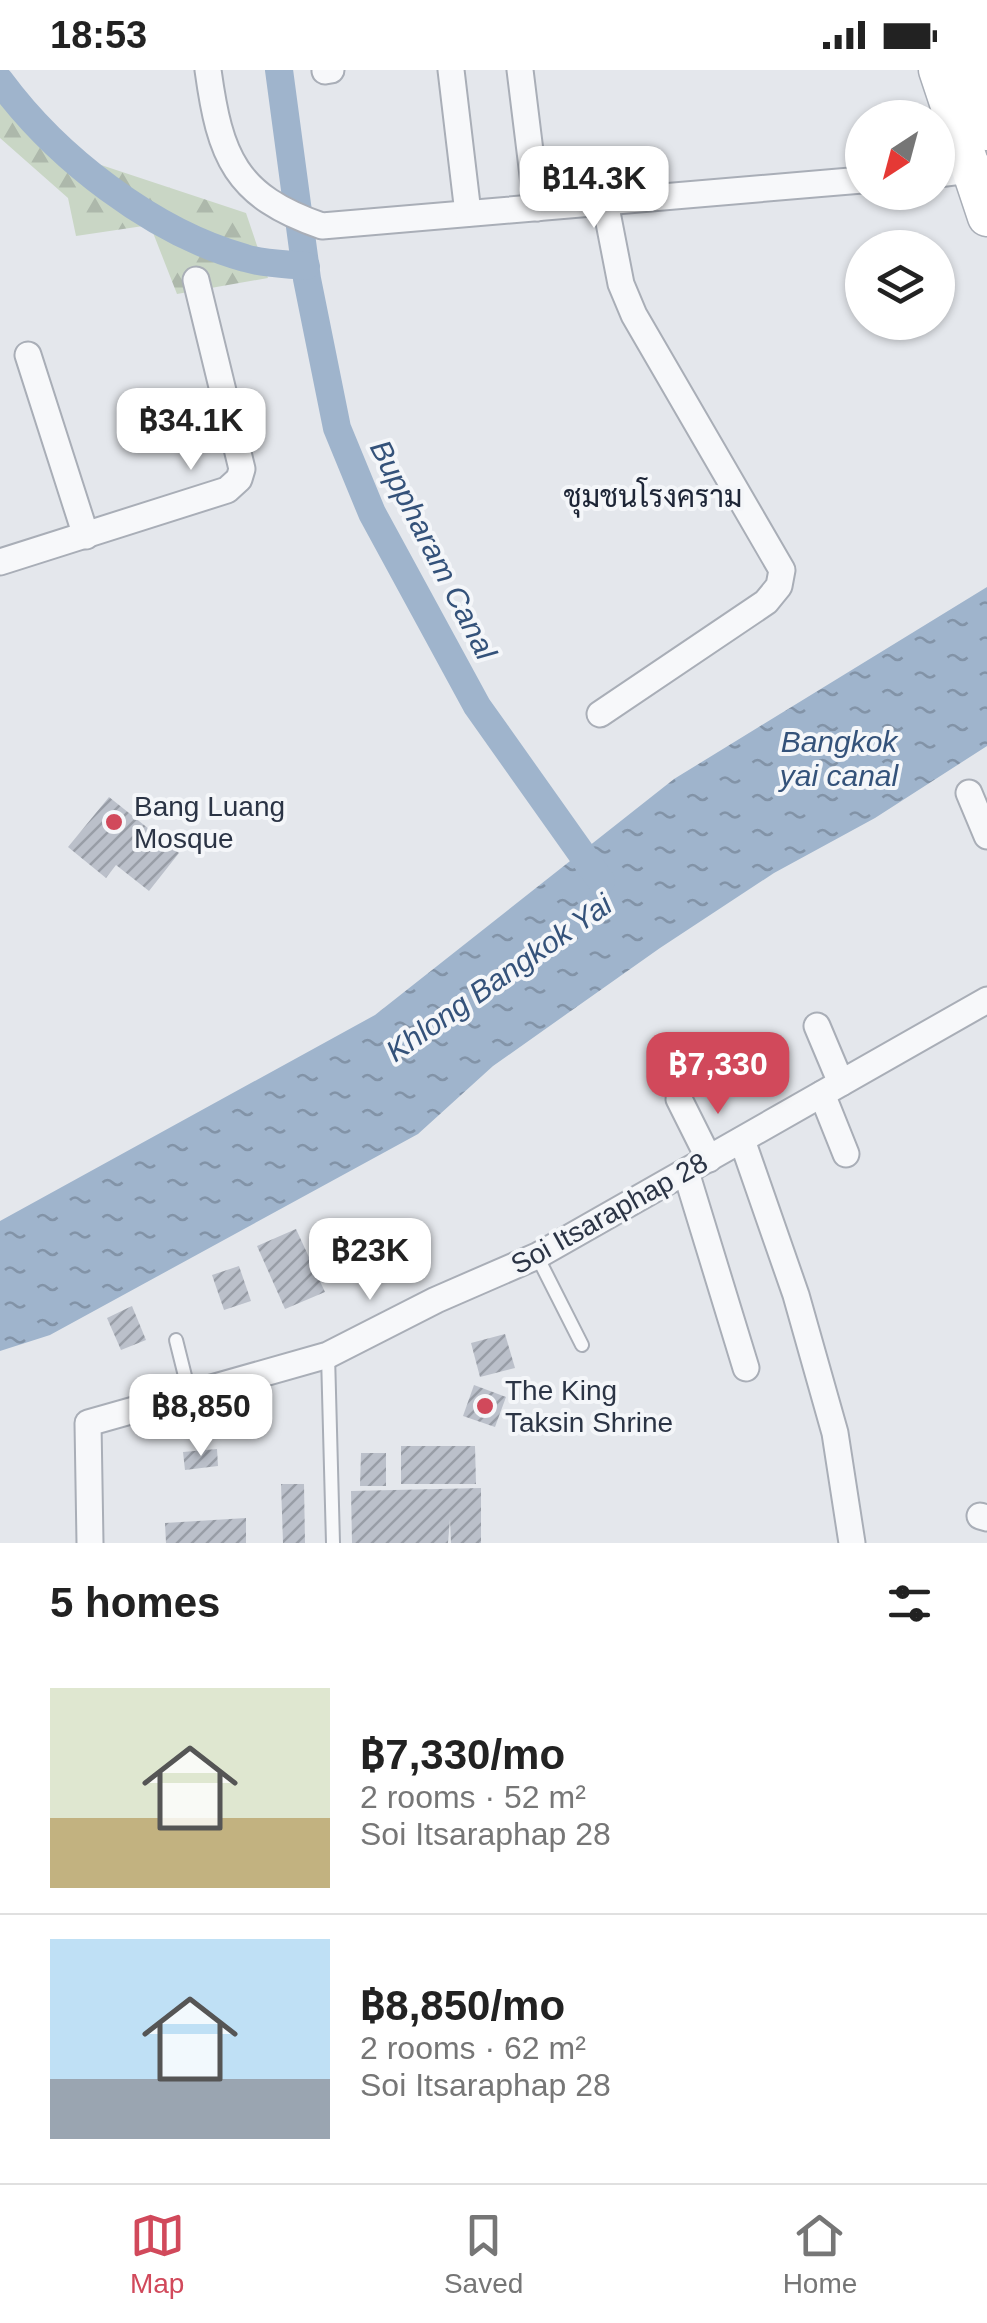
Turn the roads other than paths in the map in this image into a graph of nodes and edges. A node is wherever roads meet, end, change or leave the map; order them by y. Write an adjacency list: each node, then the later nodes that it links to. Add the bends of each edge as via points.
1 (208, 70): 11 (street, via 230,160 270,206 322,226)
2 (451, 70): 11 (street)
3 (520, 70): 10 (street)
4 (938, 70): 7 (main road)
5 (968, 70): 6 (main road)
6 (987, 131)
7 (965, 171): 12 (main road)
8 (845, 181): 9 (street)
9 (605, 202): 10 (street); 17 (street, via 634,315 782,570 766,602)
10 (536, 208): 11 (street)
11 (468, 214)
12 (987, 217)
13 (196, 280): 15 (street, via 240,479 227,490)
14 (28, 354): 15 (street)
15 (86, 536): 16 (street)
16 (0, 562)
17 (600, 714)
18 (968, 794): 19 (street)
19 (987, 836)
20 (987, 1000): 22 (street, Soi Itsaraphap 28)
21 (817, 1026): 22 (street)
22 (832, 1088): 24 (street, Soi Itsaraphap 28); 25 (street)
23 (678, 1098): 26 (street)
24 (742, 1140): 26 (street, Soi Itsaraphap 28); 36 (street, via 835,1433)
25 (846, 1154)
26 (709, 1159): 27 (street, Soi Itsaraphap 28)
27 (686, 1172): 28 (street, Soi Itsaraphap 28); 32 (street)
28 (538, 1256): 30 (lane); 31 (street, Soi Itsaraphap 28)
29 (176, 1340): 33 (lane)
30 (582, 1346)
31 (328, 1355): 33 (street, Soi Itsaraphap 28); 35 (lane)
32 (746, 1368)
33 (190, 1396): 34 (street, Soi Itsaraphap 28, via 88,1423)
34 (90, 1543)
35 (333, 1543)
36 (852, 1543)

